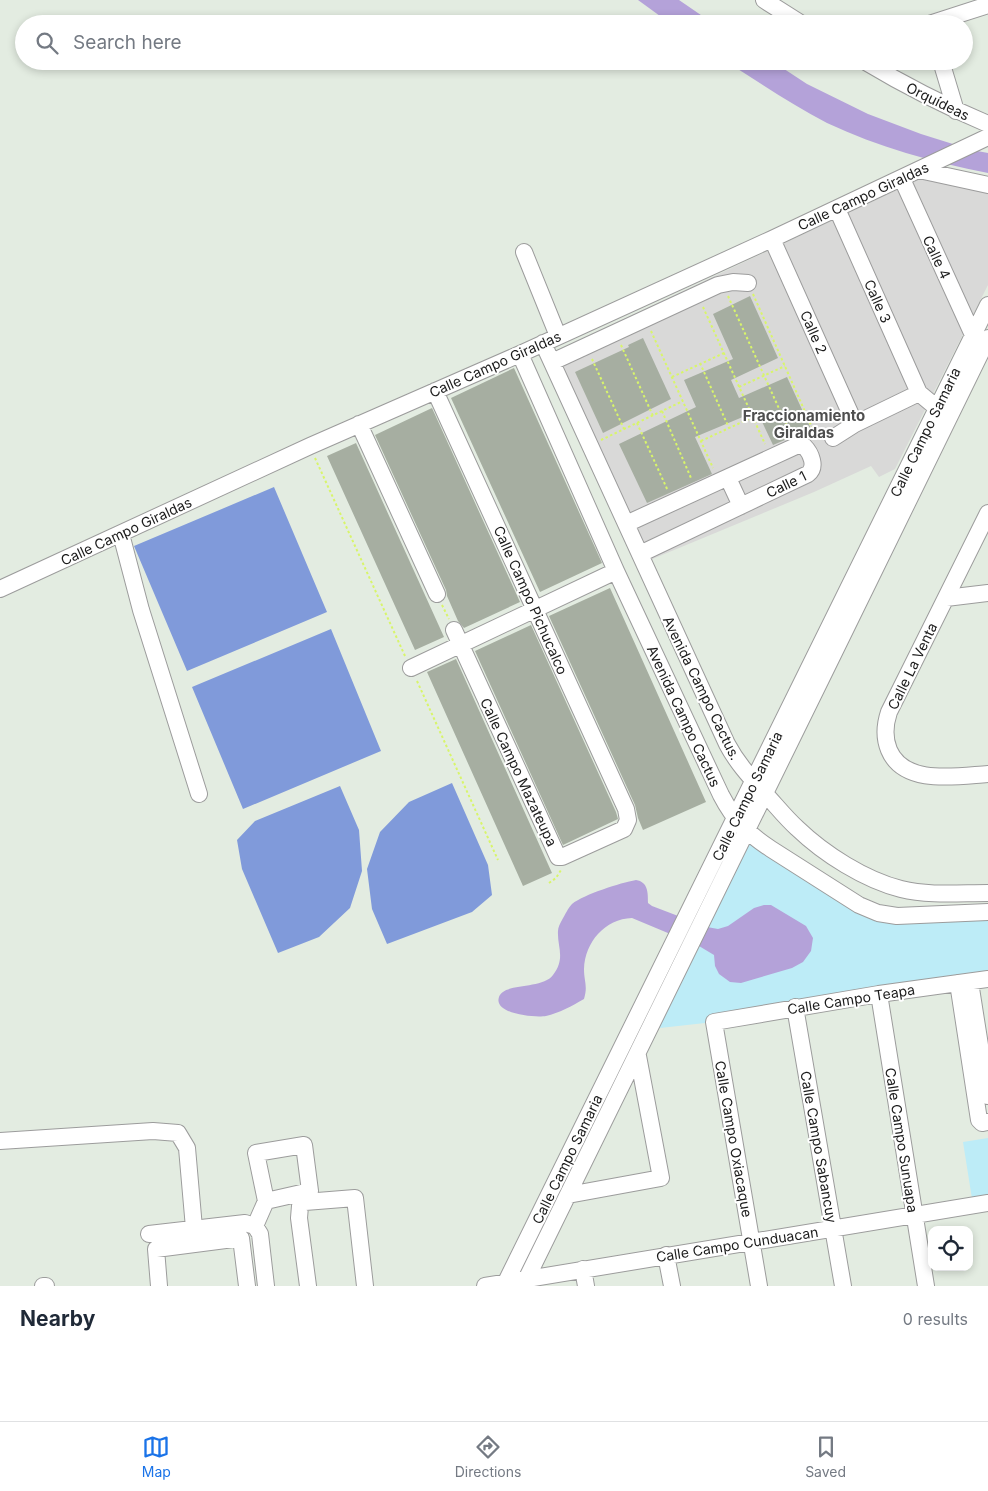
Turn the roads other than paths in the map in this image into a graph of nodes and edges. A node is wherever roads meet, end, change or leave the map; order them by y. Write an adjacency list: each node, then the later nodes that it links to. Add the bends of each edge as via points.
1 (764, 0): 3 (street)
2 (988, 5): 4 (street)
3 (788, 15)
4 (957, 15)
5 (879, 70): 7 (street, Orquídeas)
6 (944, 70): 7 (street)
7 (956, 111): 8 (street, Orquídeas)
8 (988, 124)
9 (988, 137): 10 (street, Calle Campo Giraldas)
10 (920, 170): 11 (street, Calle Campo Giraldas); 12 (street)
11 (902, 178): 13 (street, Calle Campo Giraldas); 19 (street, Calle 4)
12 (988, 185)
13 (838, 209): 14 (street, Calle Campo Giraldas); 24 (street, Calle 3)
14 (772, 239): 18 (street, Calle Campo Giraldas); 27 (street, Calle 2)
15 (524, 252): 18 (street)
16 (748, 283): 22 (street, Calle Campo Giraldas, via 723,284)
17 (988, 305): 19 (street, Calle Campo Samaria)
18 (558, 336): 20 (street, Calle Campo Giraldas)
19 (980, 337): 25 (street, Calle Campo Samaria)
20 (543, 343): 21 (street, Calle Campo Giraldas); 22 (street, Avenida Campo Cactus.)
21 (520, 354): 23 (street, Calle Campo Giraldas); 35 (street, Avenida Campo Cactus)
22 (552, 362): 32 (street, Avenida Campo Cactus.)
23 (436, 391): 26 (street, Calle Campo Giraldas); 40 (street, Calle Campo Pichucalco)
24 (919, 393): 25 (street); 27 (street)
25 (944, 411): 44 (street, Calle Campo Samaria)
26 (359, 424): 33 (street, Calle Campo Giraldas); 38 (street)
27 (855, 424): 28 (street)
28 (833, 438)
29 (724, 480): 30 (street); 30 (street, Calle 1, via 801,447 813,463 814,467 808,474); 32 (street)
30 (741, 506): 34 (street, Calle 1)
31 (988, 512): 39 (street, Calle La Venta)
32 (626, 524): 34 (street, Avenida Campo Cactus.)
33 (121, 534): 36 (street, Calle Campo Giraldas); 45 (street)
34 (640, 554): 44 (street, Avenida Campo Cactus., via 726,744 743,771)
35 (616, 570): 40 (street); 47 (street, Avenida Campo Cactus, via 721,795)
36 (0, 589)
37 (988, 593): 39 (street)
38 (437, 594)
39 (946, 598): 43 (street, Calle La Venta, via 889,712 886,743 893,759 911,772 942,777)
40 (536, 609): 41 (street); 46 (street, Calle Campo Pichucalco)
41 (457, 637): 42 (street); 46 (street, Calle Campo Mazateupa, via 557,855 562,858 624,829 628,820)
42 (411, 668)
43 (988, 774)
44 (759, 788): 47 (street, Calle Campo Samaria); 48 (street, Calle Campo Samaria); 49 (street, Avenida Campo Cactus., via 816,844 871,878 901,889 927,893)
45 (199, 794)
46 (626, 809)
47 (736, 819): 48 (street, Avenida Campo Cactus); 72 (street, Calle Campo Samaria)
48 (747, 831): 50 (street, Avenida Campo Cactus, via 831,888 878,913 897,916); 56 (street, Calle Campo Samaria)
49 (988, 892)
50 (988, 912)
51 (988, 979): 52 (street, Calle Campo Teapa)
52 (964, 982): 53 (street, Calle Campo Teapa); 57 (street); 58 (street, via 979,1120)
53 (879, 994): 54 (street, Calle Campo Teapa); 63 (street, Calle Campo Sunuapa)
54 (795, 1007): 55 (street, Calle Campo Teapa); 66 (street, Calle Campo Sabancuy)
55 (714, 1022): 68 (street, Calle Campo Oxiacaque)
56 (638, 1056): 60 (street, Calle Campo Samaria); 60 (street, via 661,1178)
57 (988, 1096)
58 (988, 1122)
59 (0, 1141): 65 (street, via 178,1133 187,1148)
60 (568, 1195): 71 (street, Calle Campo Samaria)
61 (266, 1201): 64 (street)
62 (988, 1203): 63 (street, Calle Campo Cunduacan)
63 (914, 1214): 66 (street, Calle Campo Cunduacan); 83 (street, Calle Campo Sunuapa)
64 (255, 1226): 65 (street, via 245,1223); 75 (street, via 260,1234)
65 (194, 1228): 67 (street)
66 (833, 1228): 68 (street, Calle Campo Cunduacan); 82 (street, Calle Campo Sabancuy)
67 (149, 1234)
68 (752, 1241): 69 (street, Calle Campo Cunduacan); 81 (street, Calle Campo Oxiacaque)
69 (666, 1255): 70 (street, Calle Campo Cunduacan); 80 (street)
70 (583, 1269): 71 (street, Calle Campo Cunduacan); 79 (street)
71 (525, 1282): 72 (street, Calle Campo Cunduacan)
72 (505, 1284): 78 (street, Calle Campo Cunduacan)
73 (159, 1286): 74 (street, via 156,1249 241,1238)
74 (247, 1286)
75 (266, 1286)
76 (308, 1286): 77 (street, via 300,1206 305,1202 355,1198)
77 (365, 1286)
78 (485, 1286)
79 (586, 1286)
80 (672, 1286)
81 (759, 1286)
82 (843, 1286)
83 (926, 1286)

